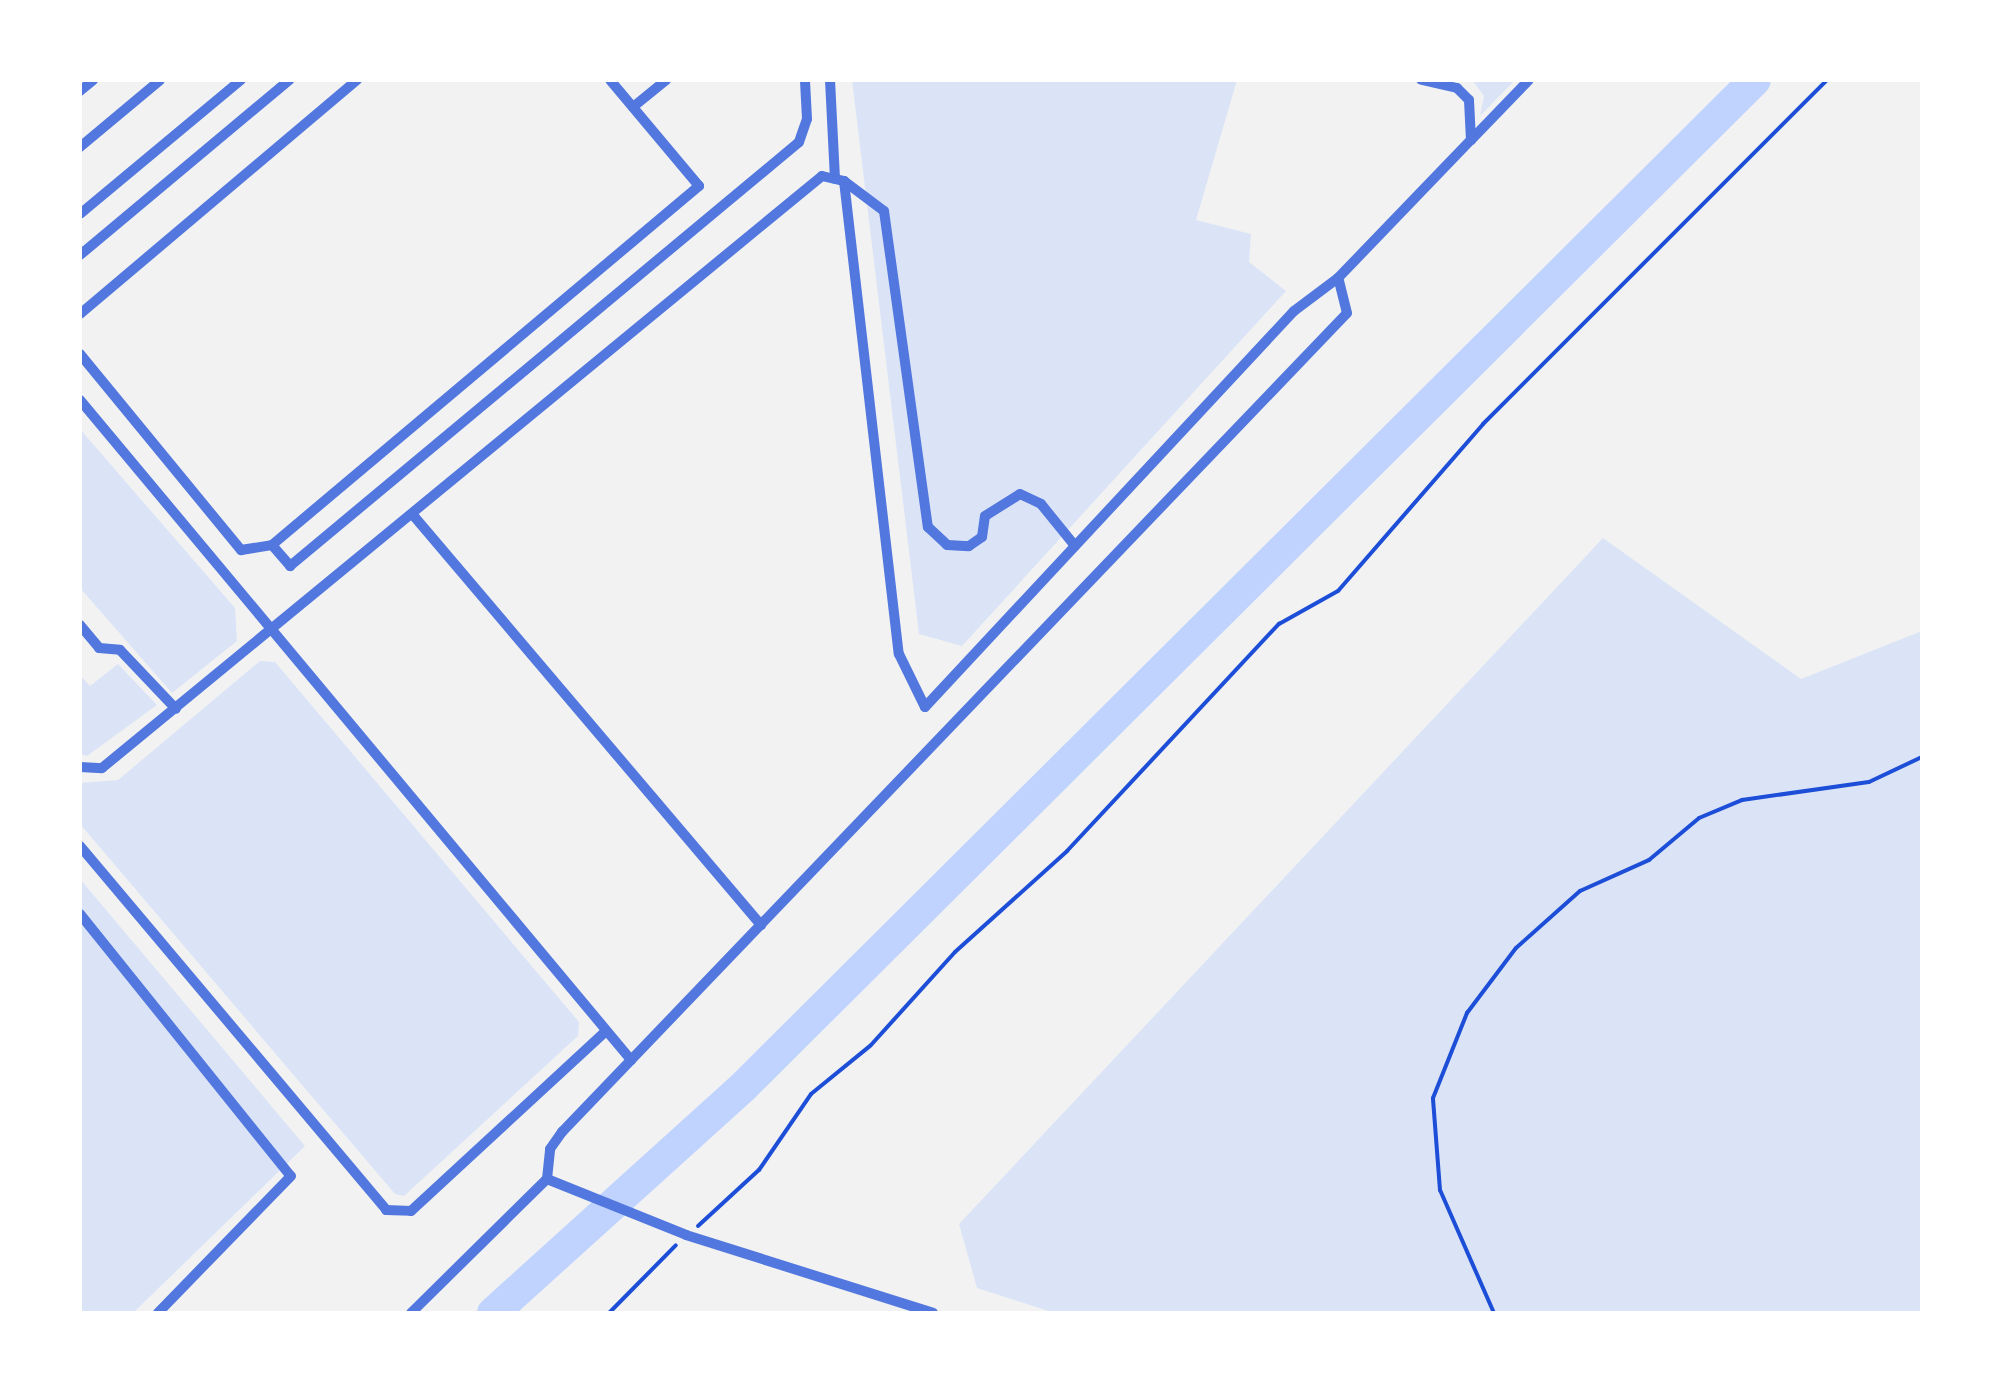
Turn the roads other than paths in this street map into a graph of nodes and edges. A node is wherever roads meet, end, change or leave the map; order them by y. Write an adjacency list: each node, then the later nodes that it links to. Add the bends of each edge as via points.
1 (93, 80): 12 (street)
2 (160, 80): 15 (street)
3 (241, 80): 17 (street)
4 (289, 80): 18 (street)
5 (357, 80): 20 (street)
6 (610, 80): 13 (street)
7 (666, 80): 13 (street)
8 (804, 80): 24 (street, via 808,119 799,142 290,566)
9 (830, 80): 16 (street)
10 (1421, 80): 14 (street, via 1457,88 1469,100)
11 (1529, 80): 14 (street)
12 (80, 91)
13 (633, 107): 24 (street, via 699,186)
14 (1471, 140): 19 (street)
15 (80, 147)
16 (839, 180): 23 (street, via 822,176); 25 (street, via 884,211 928,527 946,545 969,546 982,537 986,516 1020,494 1041,504); 25 (street, via 899,654 924,707)
17 (80, 214)
18 (80, 255)
19 (1338, 278): 25 (street, via 1294,311); 32 (street, via 1347,313)
20 (80, 314)
21 (80, 354): 24 (street, via 241,550)
22 (80, 400): 27 (street)
23 (413, 514): 27 (street); 32 (street)
24 (272, 545)
25 (1075, 546)
26 (80, 626): 28 (street, via 99,648 120,650)
27 (272, 631): 28 (street); 33 (street)
28 (176, 709): 29 (street, via 102,768)
29 (80, 767)
30 (80, 846): 33 (street, via 386,1210 411,1211)
31 (80, 914): 36 (street, via 291,1176)
32 (761, 925): 34 (street)
33 (606, 1031): 34 (street)
34 (631, 1060): 35 (street, via 550,1149)
35 (547, 1179): 37 (street); 38 (street, via 666,1221 686,1235)
36 (158, 1313)
37 (411, 1313)
38 (933, 1313)

